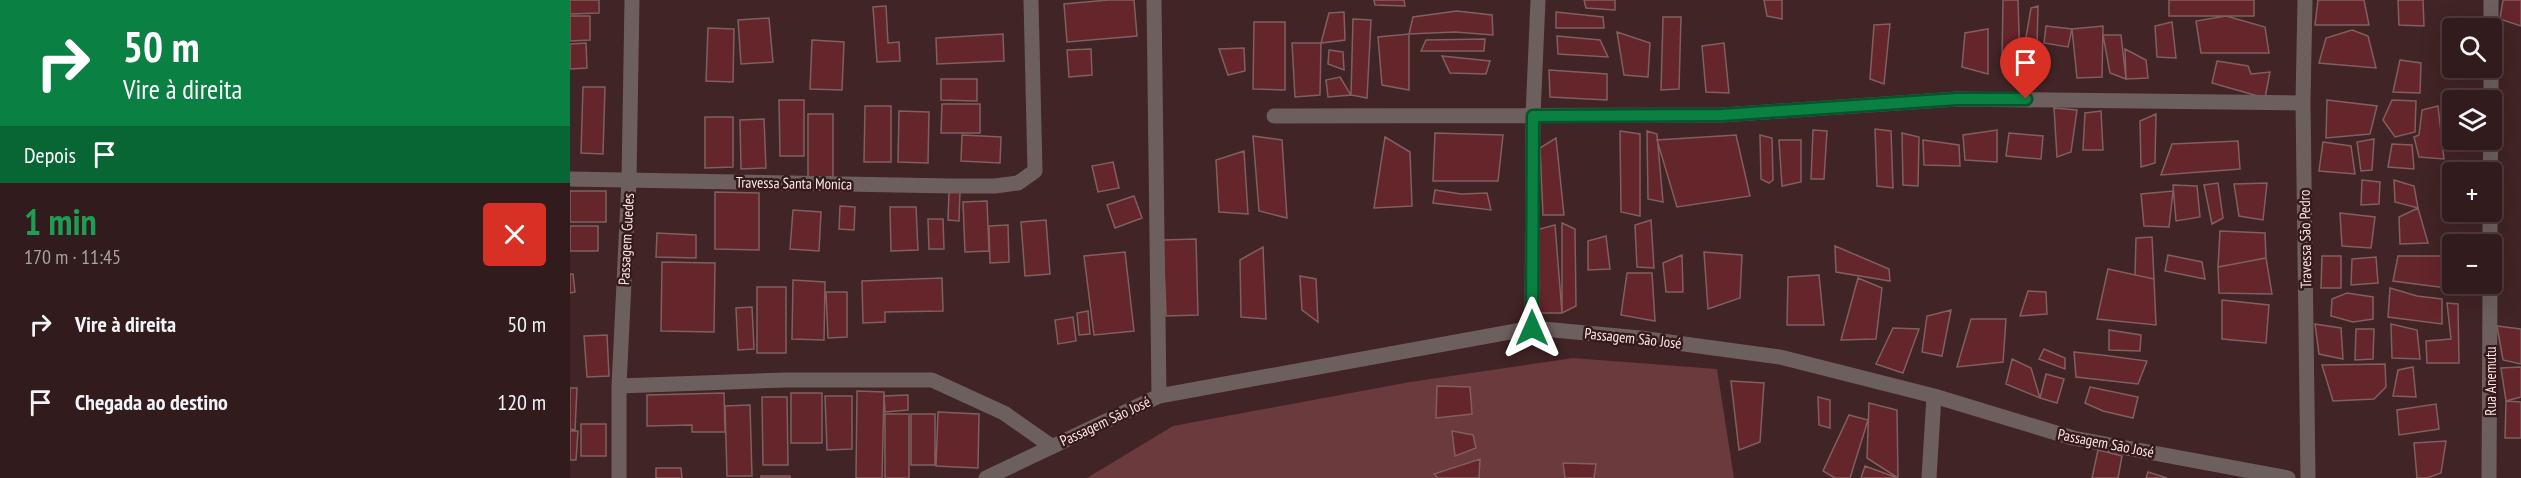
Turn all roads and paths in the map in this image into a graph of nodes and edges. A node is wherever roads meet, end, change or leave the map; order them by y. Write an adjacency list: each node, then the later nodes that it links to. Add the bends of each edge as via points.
1 (632, 0): 12 (street, Passagem Guedes)
2 (1031, 0): 12 (street, Travessa Santa Monica, via 1035,171 1018,183 963,186)
3 (1154, 0): 16 (street)
4 (1538, 0): 10 (street)
5 (2305, 0): 8 (street, Travessa São Pedro)
6 (2491, 0): 7 (street)
7 (2491, 18)
8 (2303, 102): 10 (street, via 1957,99 1722,115); 23 (street, Travessa São Pedro)
9 (1274, 116): 10 (street)
10 (1533, 116): 14 (street)
11 (570, 179): 12 (street, Travessa Santa Monica)
12 (629, 180): 15 (street, Passagem Guedes)
13 (2490, 294): 24 (street, Rua Anemutu)
14 (1532, 328): 16 (street, Passagem São José); 17 (street, Passagem São José, via 1780,357)
15 (620, 386): 18 (street, via 932,380 1004,414); 19 (street, Passagem Guedes)
16 (1159, 396): 18 (street, Passagem São José)
17 (1934, 396): 21 (street); 22 (street, Passagem São José, via 2073,438)
18 (1051, 446): 20 (street, Passagem São José)
19 (619, 478)
20 (987, 478)
21 (1929, 478)
22 (2288, 478)
23 (2308, 478)
24 (2489, 478)

